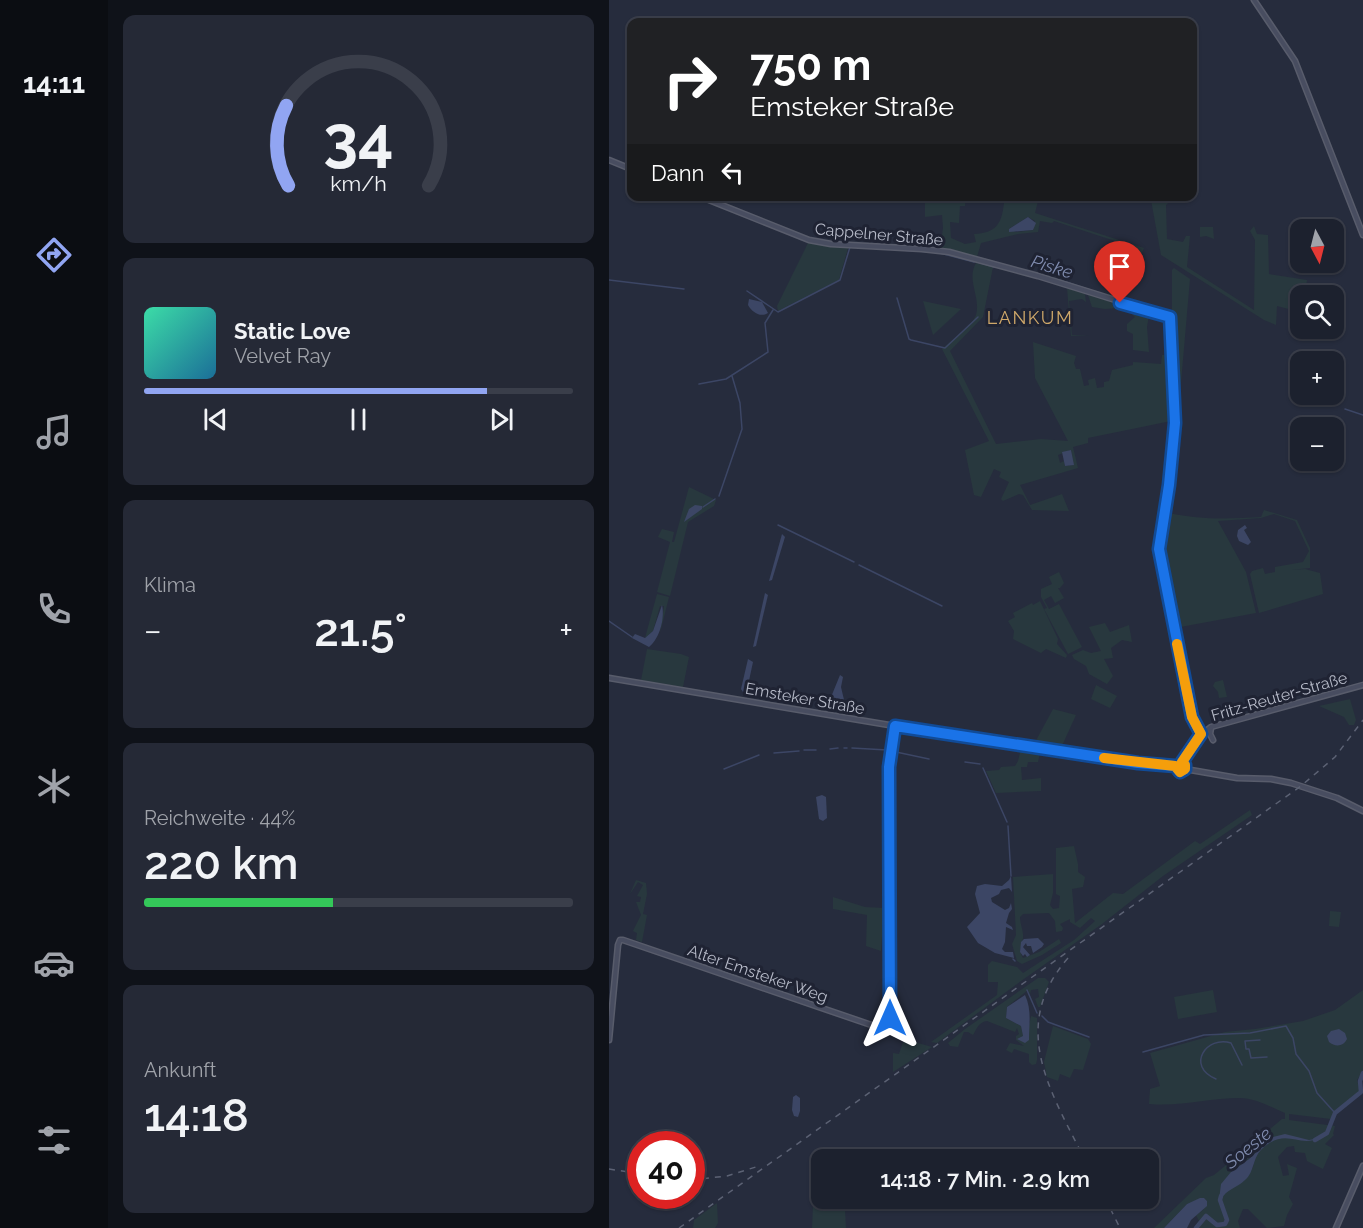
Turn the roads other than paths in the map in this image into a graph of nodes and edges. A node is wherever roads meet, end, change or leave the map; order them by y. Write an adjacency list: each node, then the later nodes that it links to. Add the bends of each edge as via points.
1 (1254, 0): 5 (street, via 1295,61)
2 (609, 160): 3 (street)
3 (627, 167)
4 (712, 201): 8 (street, Cappelner Straße, via 809,240 949,252 1170,317 1175,423 1159,549)
5 (1363, 235)
6 (609, 678): 9 (street, Emsteker Straße)
7 (1363, 685): 10 (street, Fritz-Reuter-Straße)
8 (1195, 725): 10 (street); 11 (street, Cappelner Straße)
9 (895, 726): 14 (street, Emsteker Straße); 17 (street, Alter Emsteker Weg, via 889,767 889,1029 620,940)
10 (1212, 726): 11 (street, Fritz-Reuter-Straße); 12 (street)
11 (1201, 734): 13 (street, Fritz-Reuter-Straße)
12 (1213, 740)
13 (1182, 762): 14 (street); 15 (street)
14 (1175, 766): 15 (street, Emsteker Straße, via 1180,772)
15 (1185, 769): 16 (street, Emsteker Straße, via 1291,783)
16 (1363, 811)
17 (609, 1040)
18 (1363, 1166): 19 (street)
19 (1336, 1228)

